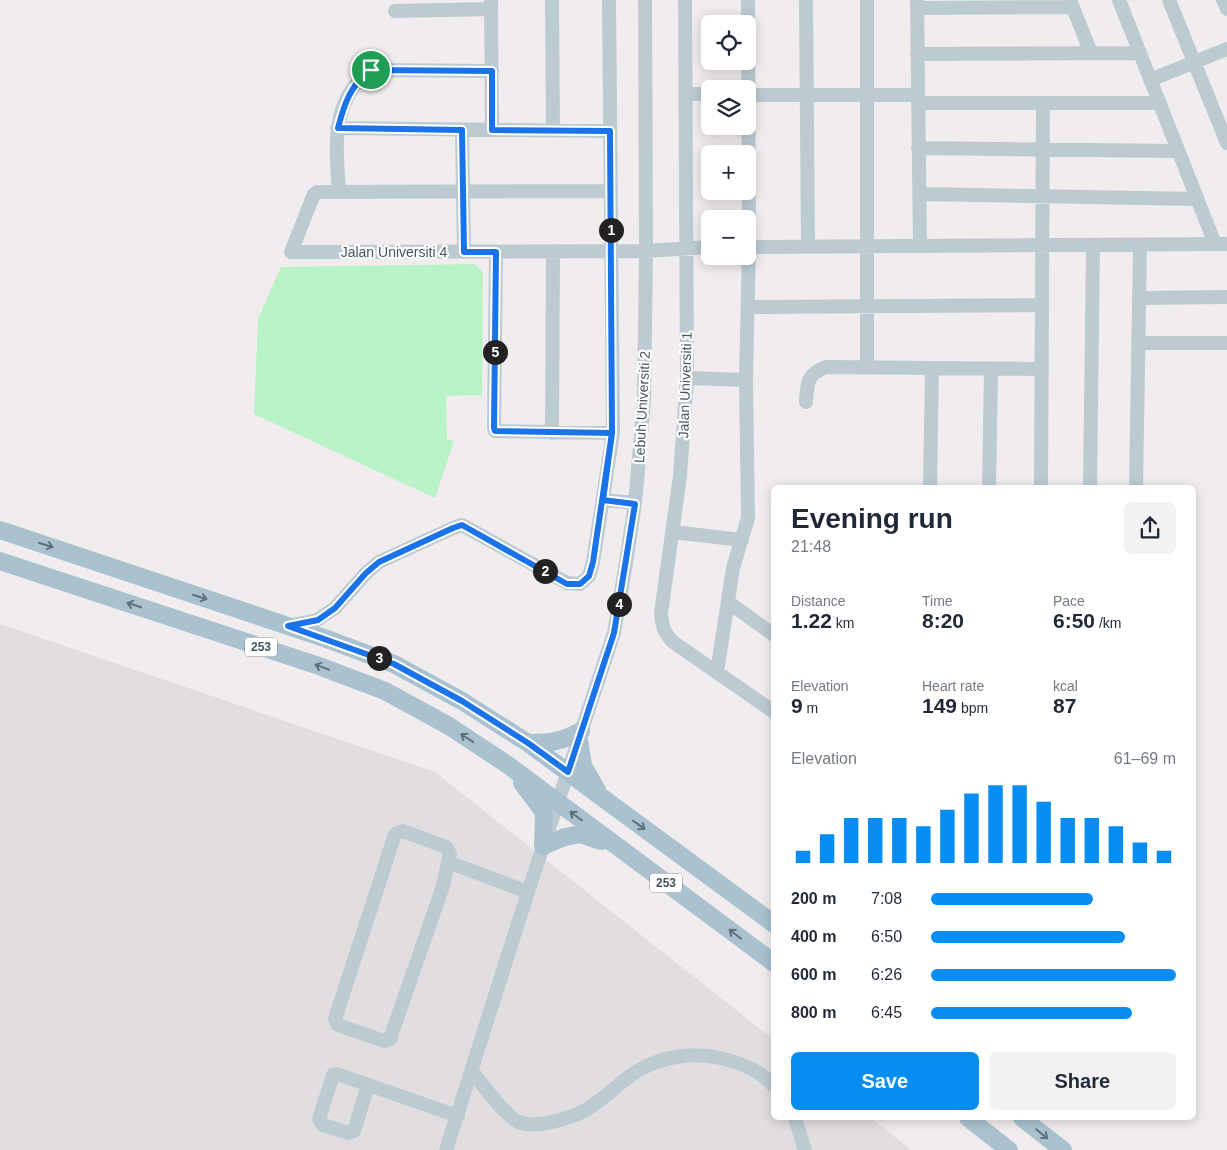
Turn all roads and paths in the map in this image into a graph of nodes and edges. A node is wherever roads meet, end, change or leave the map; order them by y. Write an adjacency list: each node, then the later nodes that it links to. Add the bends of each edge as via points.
1 (552, 0): 35 (street)
2 (609, 0): 36 (street)
3 (645, 0): 60 (street, Lebuh Universiti 2)
4 (685, 0): 24 (street, Jalan Universiti 1)
5 (748, 0): 22 (street)
6 (806, 0): 28 (street)
7 (868, 0): 27 (street)
8 (1119, 0): 18 (street)
9 (1169, 0): 20 (street)
10 (1223, 0): 14 (street)
11 (1071, 3): 12 (street); 17 (street)
12 (917, 4): 19 (street)
13 (491, 5): 15 (street); 21 (street)
14 (1227, 9)
15 (395, 11)
16 (1227, 49): 20 (street)
17 (1091, 53): 18 (street); 19 (street)
18 (1140, 53): 23 (street)
19 (917, 54): 29 (street)
20 (1194, 62): 23 (street); 38 (street)
21 (492, 71): 32 (street, via 371,70 362,76 345,101); 34 (street)
22 (748, 80)
23 (1150, 80): 31 (street)
24 (686, 94): 25 (street); 58 (street, Jalan Universiti 1)
25 (701, 94)
26 (756, 94): 28 (street)
27 (867, 94): 28 (street); 29 (street); 52 (street)
28 (807, 95): 57 (street)
29 (918, 99): 30 (street); 39 (street)
30 (1042, 103): 31 (street); 40 (street)
31 (1160, 103): 41 (street)
32 (338, 128): 33 (street); 44 (street)
33 (462, 130): 34 (street); 42 (street)
34 (492, 130): 35 (street)
35 (553, 130): 36 (street)
36 (610, 131): 43 (street)
37 (748, 135): 48 (street)
38 (1227, 142)
39 (918, 148): 40 (street); 45 (street)
40 (1042, 149): 41 (street); 46 (street)
41 (1178, 151): 47 (street)
42 (464, 191): 43 (street); 44 (street); 61 (street)
43 (610, 191): 59 (street)
44 (339, 192): 61 (street, Jalan Universiti 4, via 314,194 291,252)
45 (919, 194): 46 (street); 53 (street)
46 (1043, 196): 47 (street); 54 (street)
47 (1197, 199): 49 (street)
48 (748, 210)
49 (1221, 244): 51 (street)
50 (1093, 245): 51 (street); 54 (street); 84 (street)
51 (1140, 245): 66 (street)
52 (867, 246): 53 (street); 57 (street); 69 (street)
53 (920, 246): 54 (street)
54 (1043, 246): 67 (street)
55 (701, 247): 58 (street, Jalan Universiti 4)
56 (756, 247): 57 (street)
57 (808, 247)
58 (687, 248): 60 (street, Jalan Universiti 4); 76 (street, Jalan Universiti 1)
59 (611, 251): 60 (street, Jalan Universiti 4); 63 (street, Jalan Universiti 4); 80 (street)
60 (646, 251): 87 (street, Lebuh Universiti 2, via 644,400)
61 (464, 252): 62 (street, Jalan Universiti 4)
62 (496, 252): 63 (street, Jalan Universiti 4); 79 (street, via 494,428 498,432)
63 (553, 252): 79 (street)
64 (748, 265): 68 (street)
65 (1227, 297): 66 (street)
66 (1139, 298): 70 (street)
67 (1042, 305): 69 (street); 75 (street)
68 (748, 307): 69 (street); 77 (street)
69 (867, 307): 72 (street)
70 (1138, 343): 71 (street); 85 (street)
71 (1227, 343)
72 (867, 367): 73 (street); 78 (street, via 826,367 818,370 810,377)
73 (932, 368): 74 (street); 81 (street)
74 (991, 369): 75 (street); 82 (street)
75 (1042, 369): 83 (street)
76 (687, 378): 77 (street); 89 (street, Jalan Universiti 1)
77 (746, 380): 90 (street, via 748,518)
78 (806, 402)
79 (552, 433): 80 (street)
80 (612, 433): 86 (street)
81 (930, 485)
82 (989, 485)
83 (1041, 485)
84 (1090, 485)
85 (1136, 485)
86 (603, 500): 87 (street); 93 (street, via 593,562 589,576 580,584 567,584 462,525 379,562 335,608 318,620)
87 (635, 504): 97 (street, Lebuh Universiti 2, via 614,633)
88 (0, 530): 93 (main road, 253, one-way to 93)
89 (673, 532): 90 (street); 95 (street, Jalan Universiti 1, via 661,613 665,634)
90 (742, 540): 92 (street, via 736,554)
91 (0, 561): 99 (main road, 253, one-way to 91, via 449,726 385,691 319,666)
92 (728, 602): 94 (street); 95 (street)
93 (288, 626): 98 (main road, 253, via 394,664 462,701)
94 (771, 633)
95 (717, 672): 96 (street, Jalan Universiti 1)
96 (771, 710)
97 (580, 736): 98 (main road, via 552,743); 100 (street, Lebuh Universiti 2); 101 (main road, via 583,766)
98 (528, 743): 100 (main road, 253)
99 (508, 765): 102 (main road, 253); 103 (main road, via 544,812)
100 (568, 772): 101 (main road, 253); 102 (street, Lebuh Universiti 2)
101 (600, 796): 107 (main road, 253, one-way to 107)
102 (558, 802): 103 (street, Lebuh Universiti 2); 104 (main road, 253, one-way to 102)
103 (543, 846): 104 (main road, via 580,834); 106 (street, Lebuh Universiti 2)
104 (615, 846): 108 (main road, 253, one-way to 104)
105 (448, 862): 105 (street, via 450,854 446,847 403,831 395,834 335,1018 338,1025 384,1041 390,1039 443,886); 106 (street)
106 (528, 892): 109 (street, Lebuh Universiti 2)
107 (771, 922)
108 (771, 961)
109 (472, 1071): 110 (street, via 511,1118 522,1124 536,1125 585,1110 640,1070 670,1058 688,1055 735,1061); 112 (street, Lebuh Universiti 2)
110 (771, 1083)
111 (368, 1085): 112 (street)
112 (458, 1116): 116 (street, Lebuh Universiti 2)
113 (796, 1120): 117 (street)
114 (971, 1120): 118 (main road)
115 (1025, 1120): 119 (main road, one-way to 119)
116 (446, 1150)
117 (805, 1150)
118 (1009, 1150)
119 (1063, 1150)

